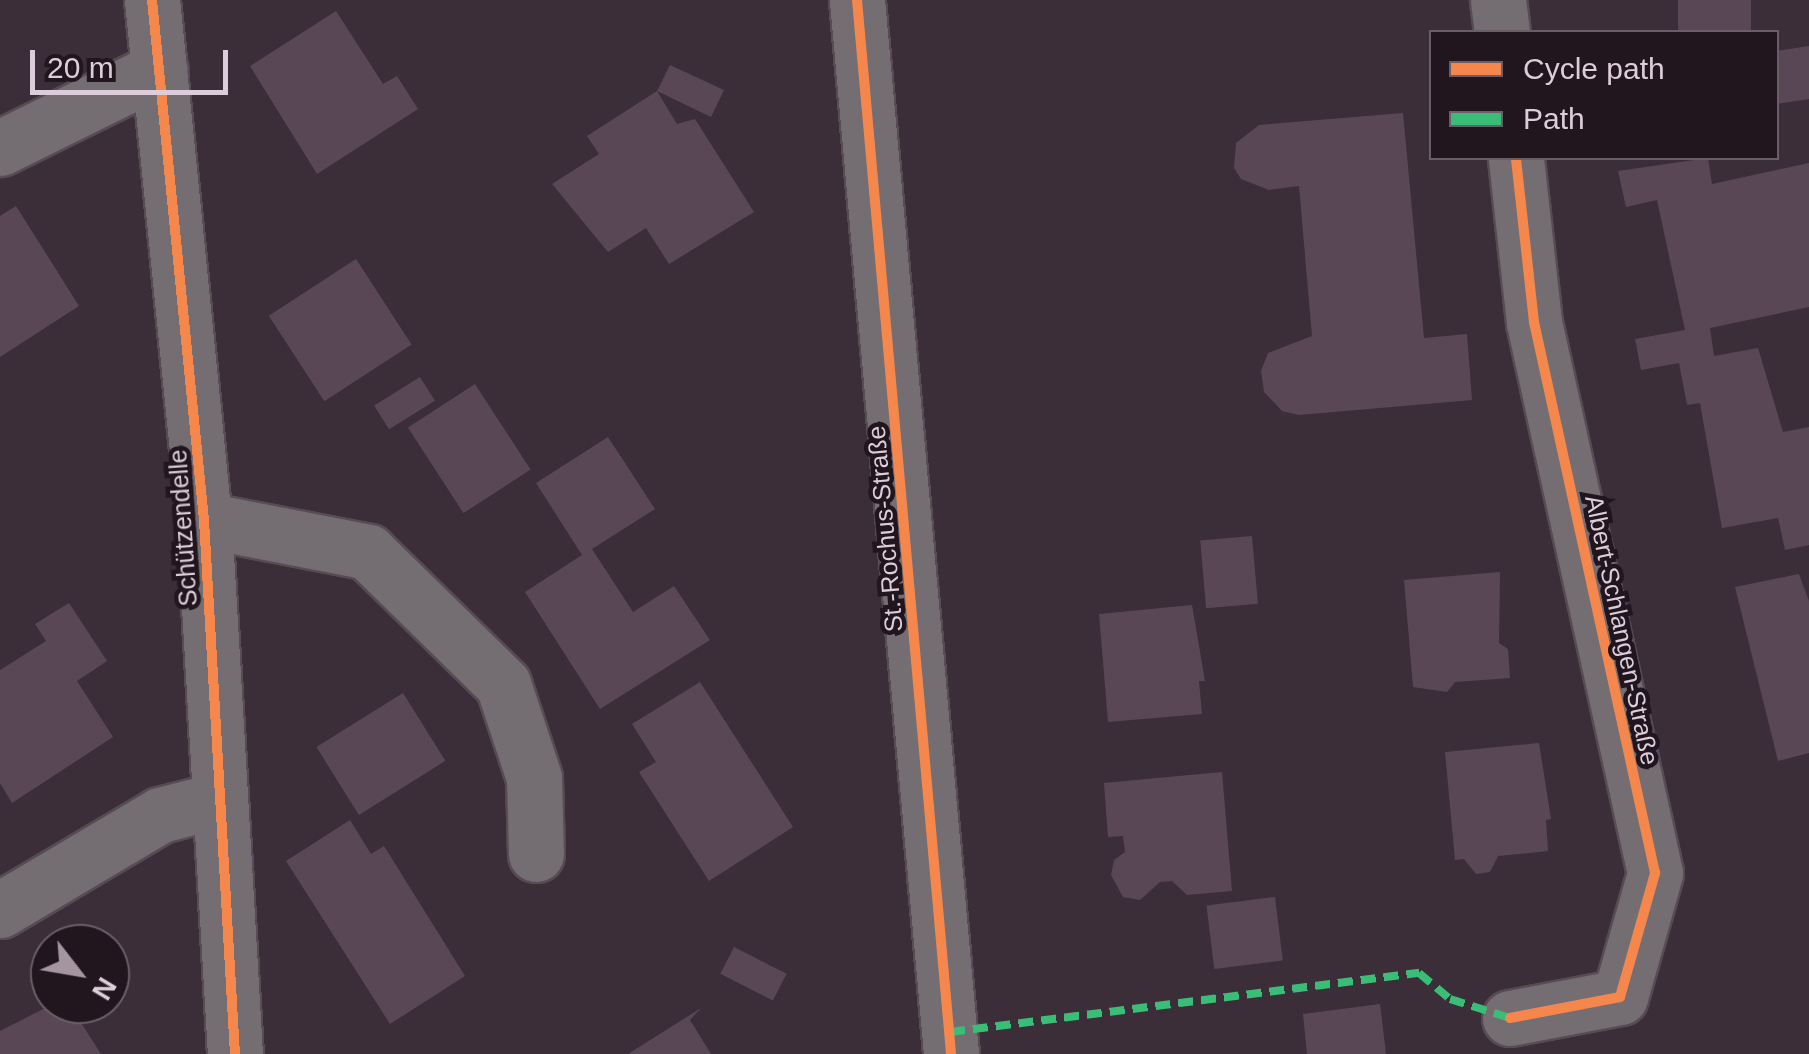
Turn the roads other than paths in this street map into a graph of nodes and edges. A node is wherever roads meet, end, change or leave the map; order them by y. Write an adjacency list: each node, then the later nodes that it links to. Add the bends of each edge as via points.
1 (152, 0): 5 (street, Schützendelle)
2 (857, 0): 14 (street, St.-Rochus-Straße)
3 (1498, 0): 4 (street)
4 (1502, 30)
5 (160, 69): 6 (street); 8 (street, Schützendelle)
6 (0, 148)
7 (1516, 160): 12 (street, Albert-Schlangen-Straße, via 1534,322 1655,873 1620,997)
8 (204, 520): 9 (street, Schützendelle); 10 (street, Schützendelle, via 368,552 504,684 534,778)
9 (219, 800): 11 (street, via 160,815); 13 (street, Schützendelle)
10 (536, 854)
11 (0, 910)
12 (1510, 1018)
13 (235, 1054)
14 (951, 1054)

